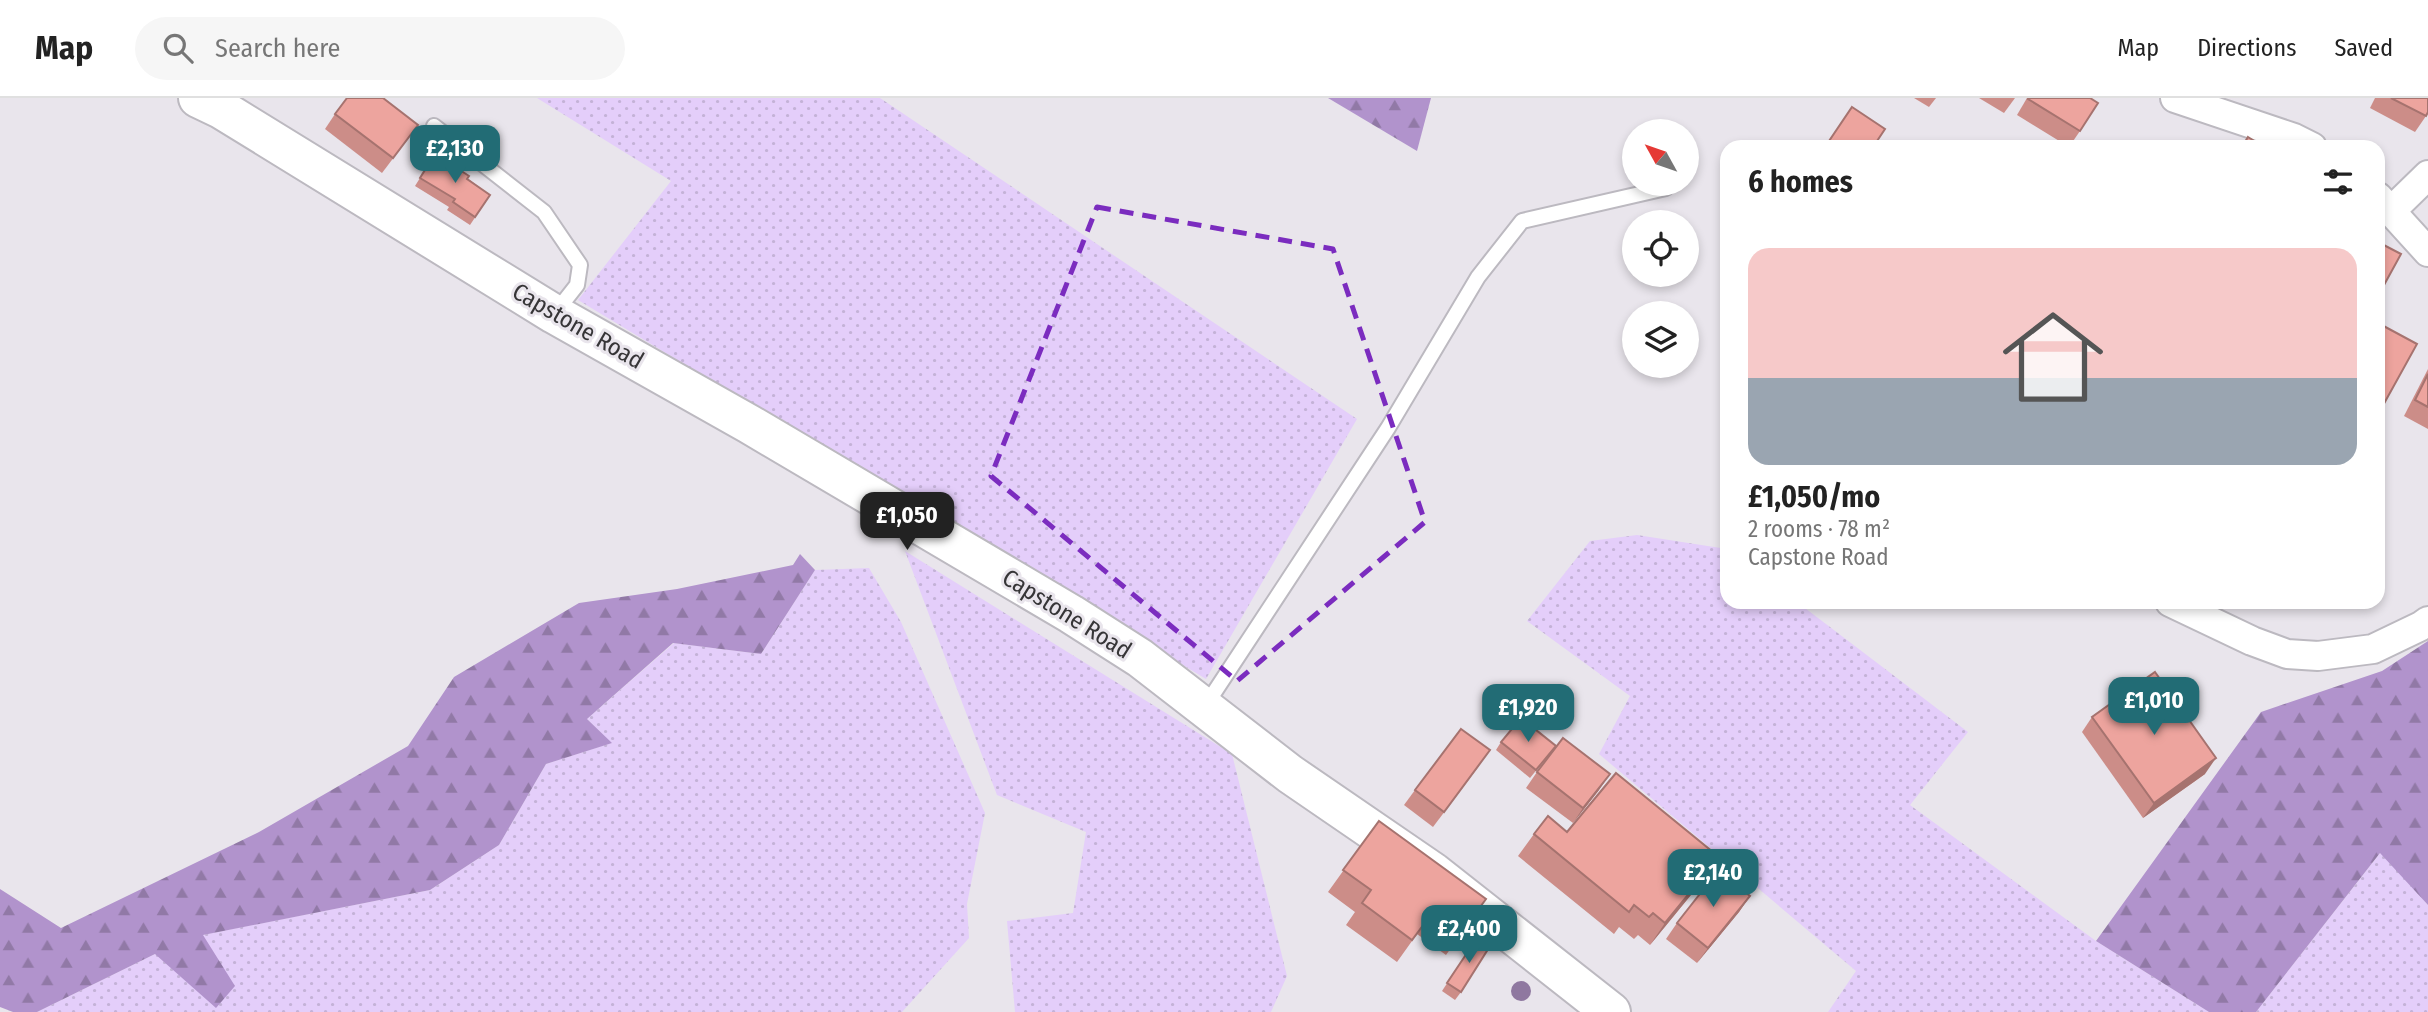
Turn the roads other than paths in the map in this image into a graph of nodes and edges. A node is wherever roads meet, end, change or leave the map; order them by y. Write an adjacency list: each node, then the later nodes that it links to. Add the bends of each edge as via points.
1 (198, 98): 9 (street, Capstone Road)
2 (2175, 98): 4 (street)
3 (434, 126): 9 (lane, via 544,212 580,265 577,285)
4 (2297, 140)
5 (2428, 174): 7 (street)
6 (1631, 196): 12 (lane, via 1522,221 1478,277 1388,428)
7 (2385, 203): 8 (street)
8 (2428, 252)
9 (554, 314): 12 (street, Capstone Road, via 1071,614 1140,658)
10 (2184, 609): 11 (street, via 2287,654 2318,656 2373,649)
11 (2425, 624)
12 (1203, 709): 13 (street, Capstone Road, via 1290,775 1433,872)
13 (1611, 1012)

